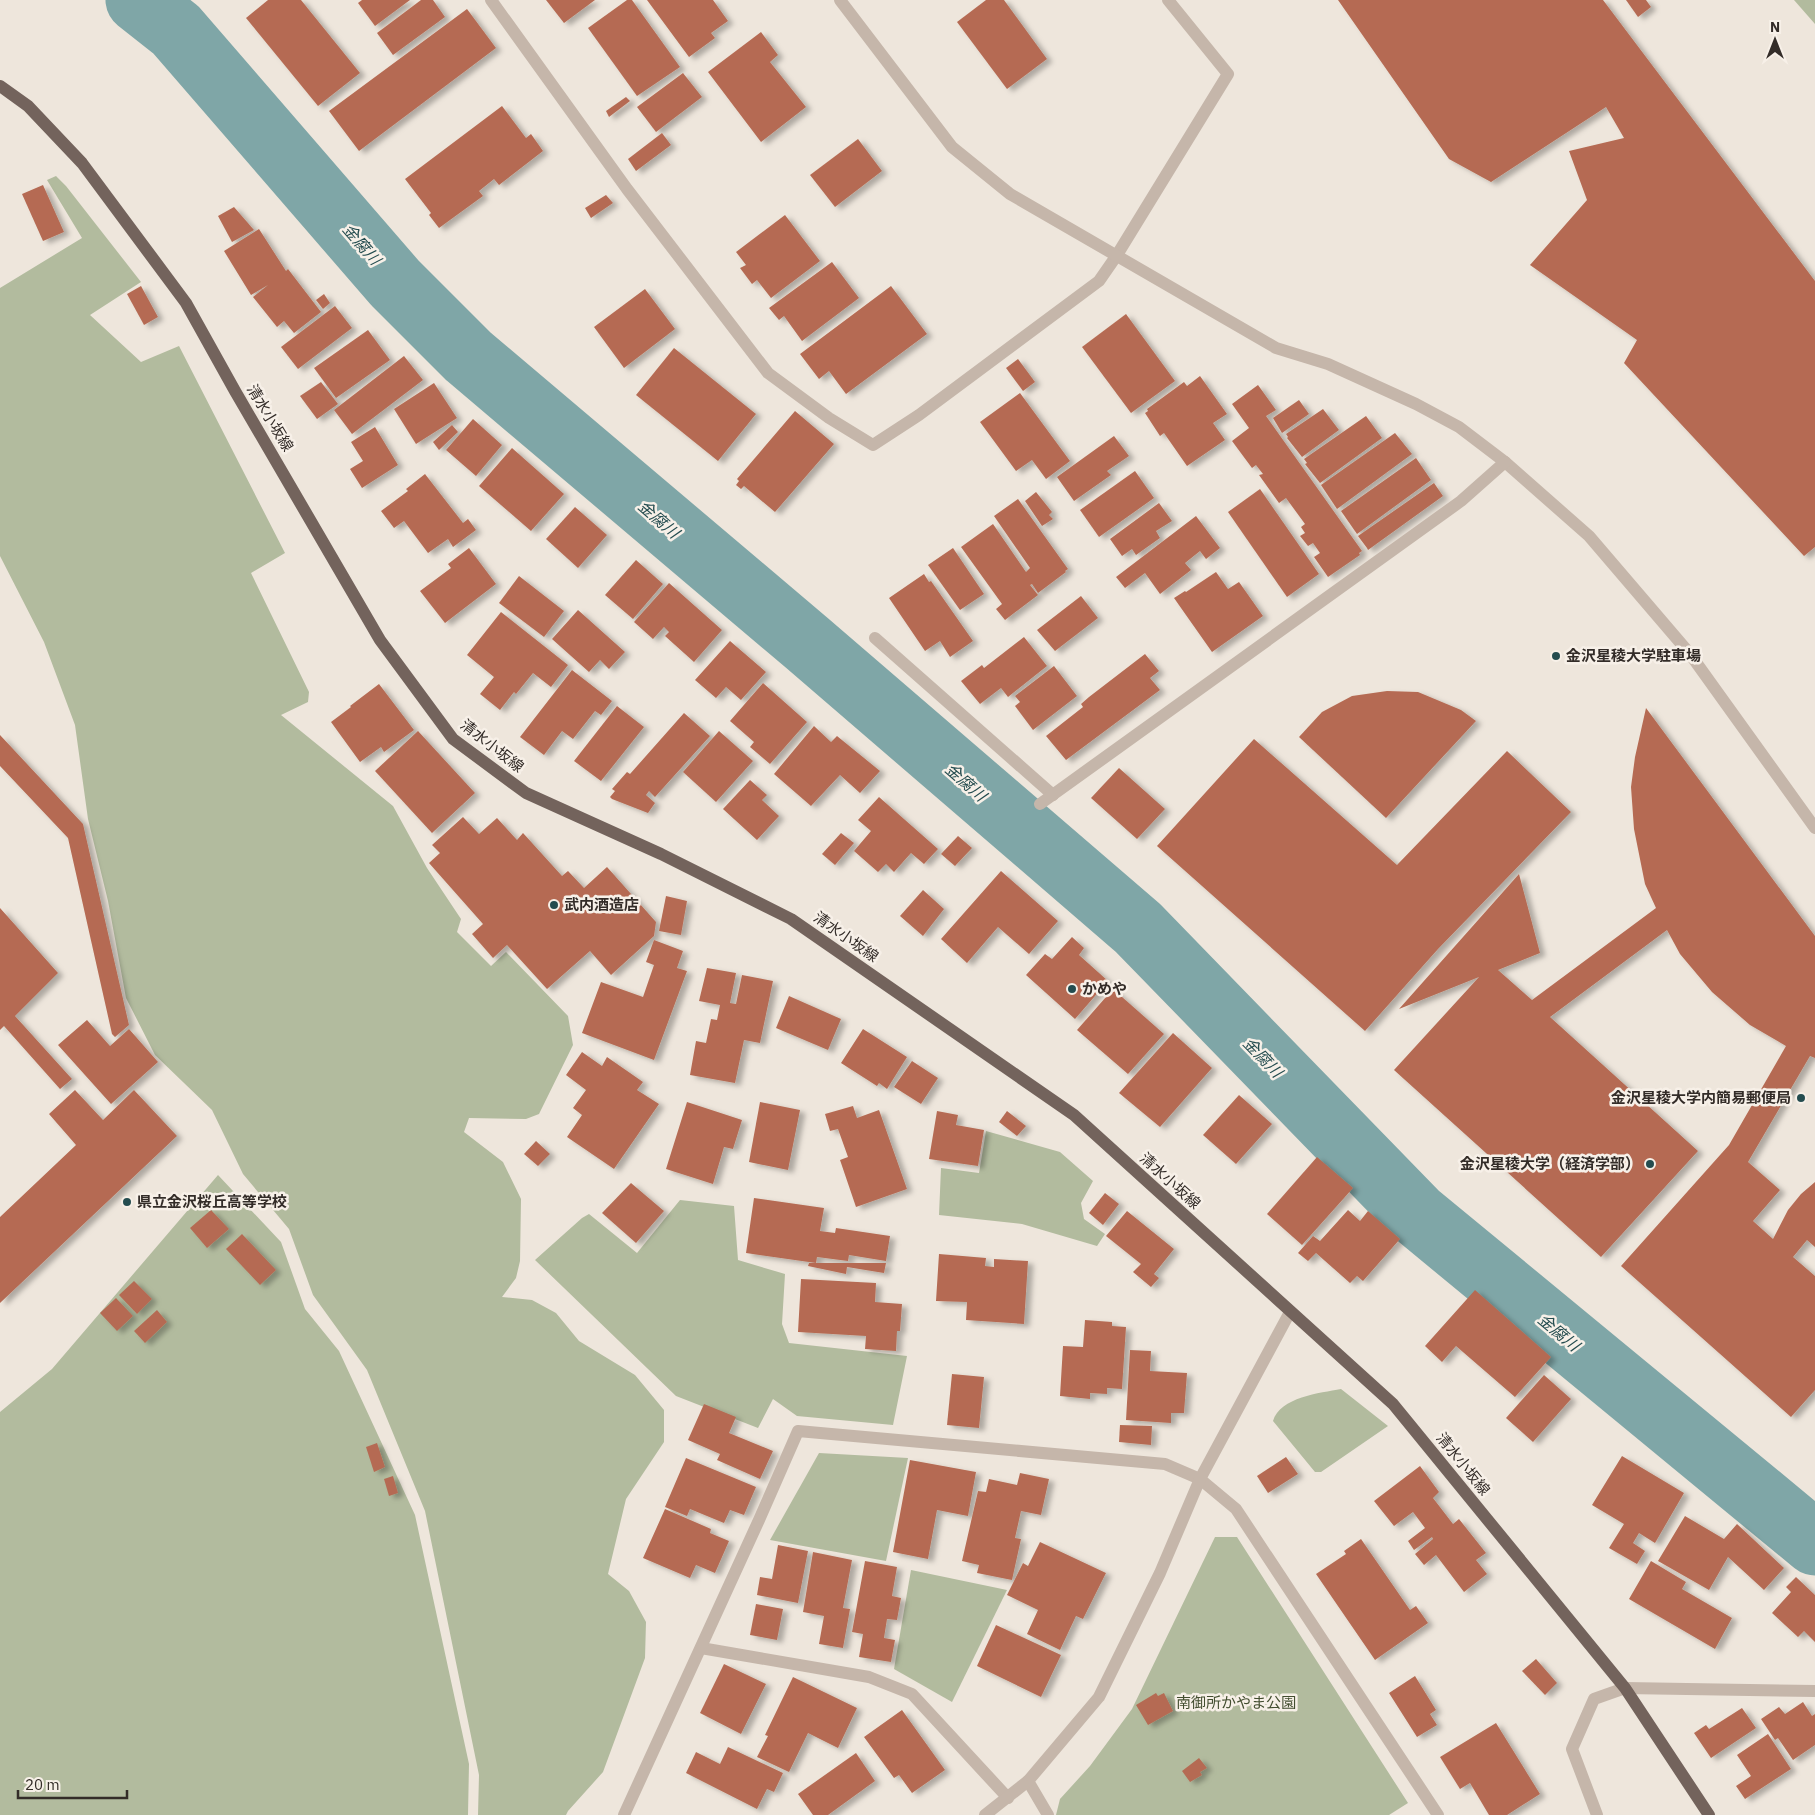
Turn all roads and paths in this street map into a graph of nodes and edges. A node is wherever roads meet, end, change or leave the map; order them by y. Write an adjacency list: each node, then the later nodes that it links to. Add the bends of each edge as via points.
1 (490, 0): 5 (street, via 627,189 768,373 829,418 873,445 919,415 1099,281)
2 (840, 0): 5 (street, via 952,147 1010,194)
3 (1168, 0): 5 (street, via 1228,74)
4 (0, 86): 11 (main road, 清水小坂線, via 28,106 82,163 186,303 380,640 453,739 526,794 661,854 792,919 1074,1115)
5 (1117, 255): 6 (street, via 1276,348 1328,364 1459,427)
6 (1504, 462): 8 (street, via 1461,501); 10 (street, via 1589,536 1684,647)
7 (875, 638): 8 (street)
8 (1053, 795): 9 (street)
9 (1040, 804)
10 (1815, 828)
11 (1290, 1312): 12 (street); 14 (main road, 清水小坂線, via 1393,1404)
12 (1200, 1480): 13 (street, via 1165,1464 798,1431); 16 (street, via 1160,1574 1099,1697); 21 (street, via 1236,1509)
13 (701, 1648): 17 (street, via 869,1677 912,1694); 18 (street)
14 (1625, 1688): 15 (street); 22 (street, via 1594,1699 1572,1749); 23 (main road, 清水小坂線)
15 (1815, 1691)
16 (1028, 1781): 17 (street); 20 (street)
17 (1008, 1798): 19 (street)
18 (624, 1815)
19 (985, 1815)
20 (1048, 1815)
21 (1438, 1815)
22 (1597, 1815)
23 (1710, 1815)

